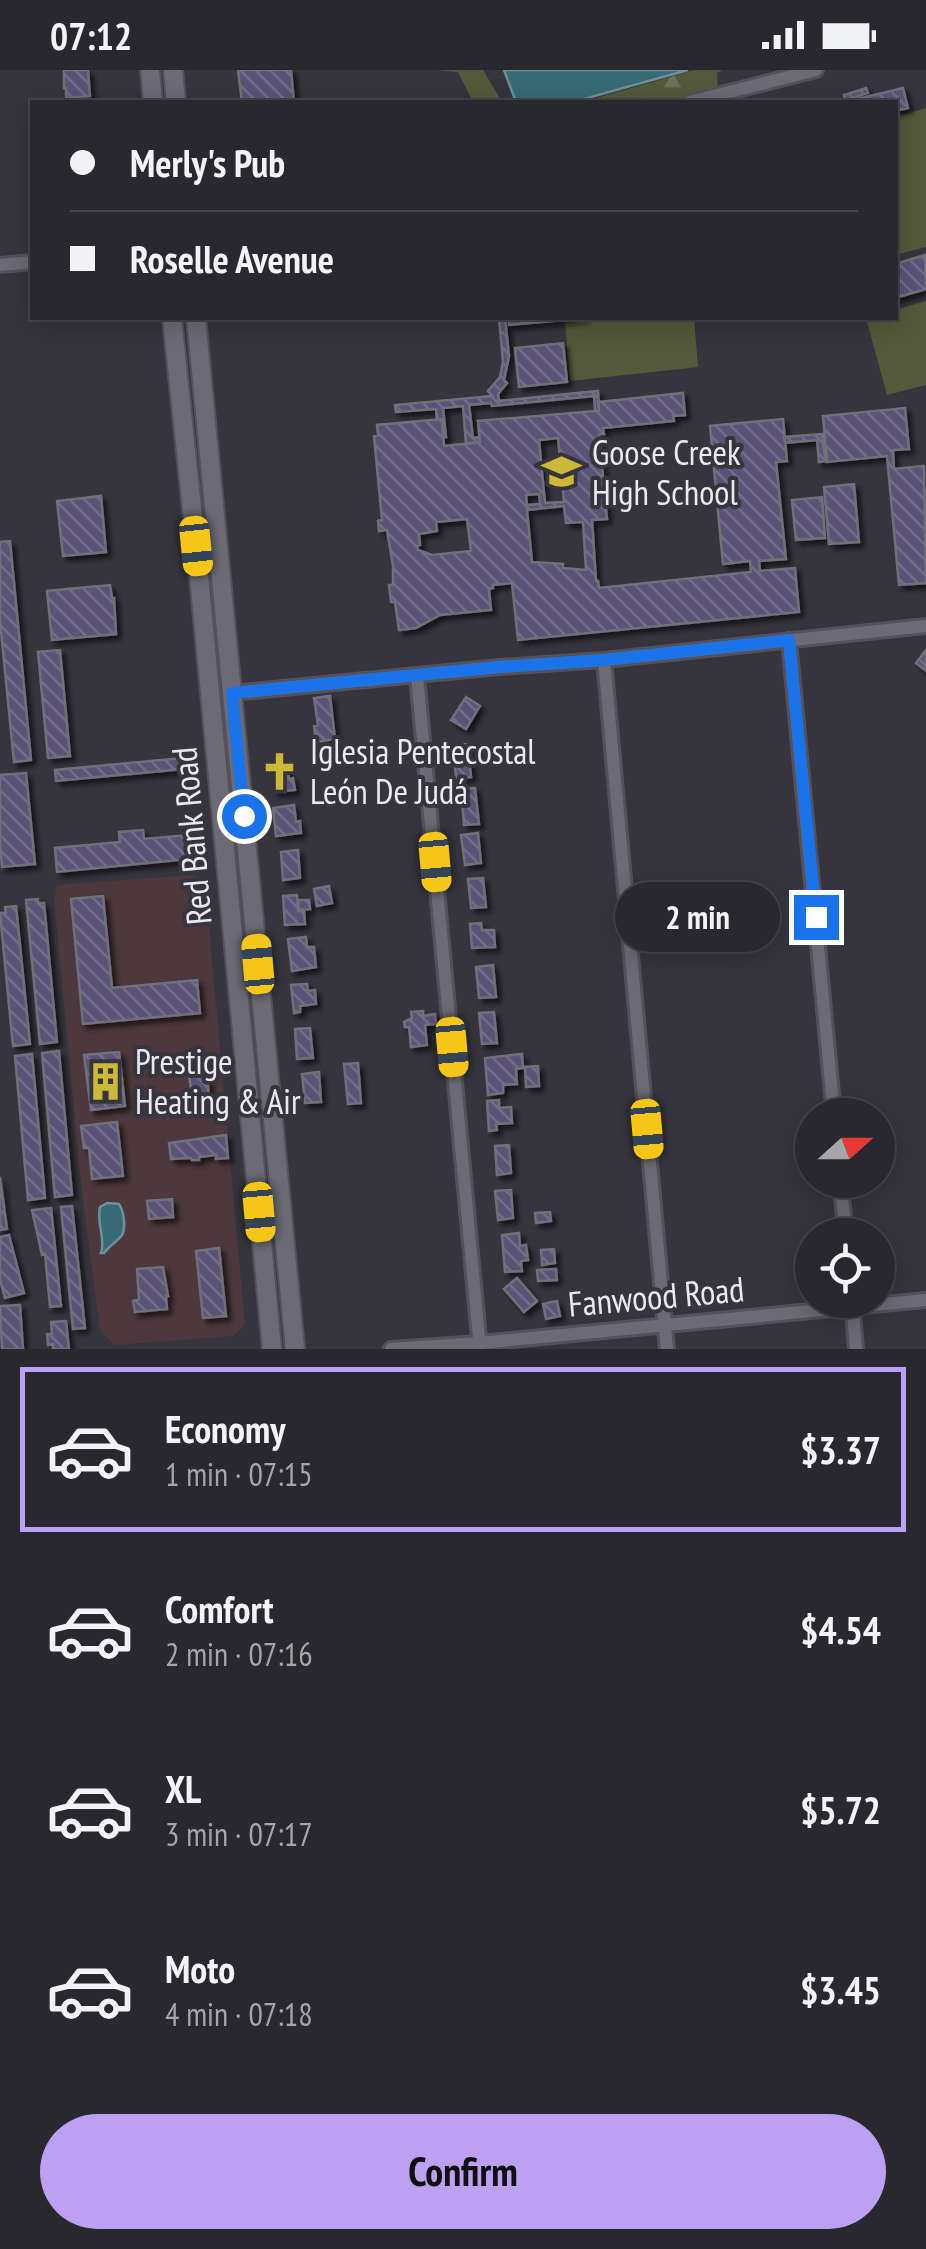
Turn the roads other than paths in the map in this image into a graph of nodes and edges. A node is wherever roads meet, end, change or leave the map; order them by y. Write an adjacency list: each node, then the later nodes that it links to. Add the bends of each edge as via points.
1 (150, 70): 5 (main road)
2 (173, 70): 6 (main road)
3 (816, 70): 4 (street)
4 (783, 74): 7 (street)
5 (154, 100)
6 (176, 100)
7 (697, 100)
8 (30, 262): 9 (street)
9 (0, 265)
10 (172, 320): 15 (main road, Red Bank Road)
11 (196, 320): 17 (main road, Red Bank Road)
12 (926, 626): 13 (street)
13 (789, 640): 14 (street); 20 (street)
14 (604, 660): 16 (street); 25 (street)
15 (208, 668): 17 (main road); 18 (main road, Red Bank Road)
16 (418, 676): 17 (street); 26 (street)
17 (232, 693): 19 (main road, Red Bank Road)
18 (215, 748): 19 (main road); 27 (main road, Red Bank Road)
19 (240, 776): 28 (main road, Red Bank Road)
20 (832, 1098)
21 (926, 1300): 22 (street, Fanwood Road)
22 (895, 1302)
23 (795, 1310): 25 (street, Fanwood Road)
24 (853, 1318): 31 (street)
25 (665, 1325): 26 (street, Fanwood Road); 30 (street)
26 (480, 1346): 29 (street, Fanwood Road)
27 (272, 1349)
28 (295, 1349)
29 (391, 1349)
30 (668, 1349)
31 (856, 1349)

